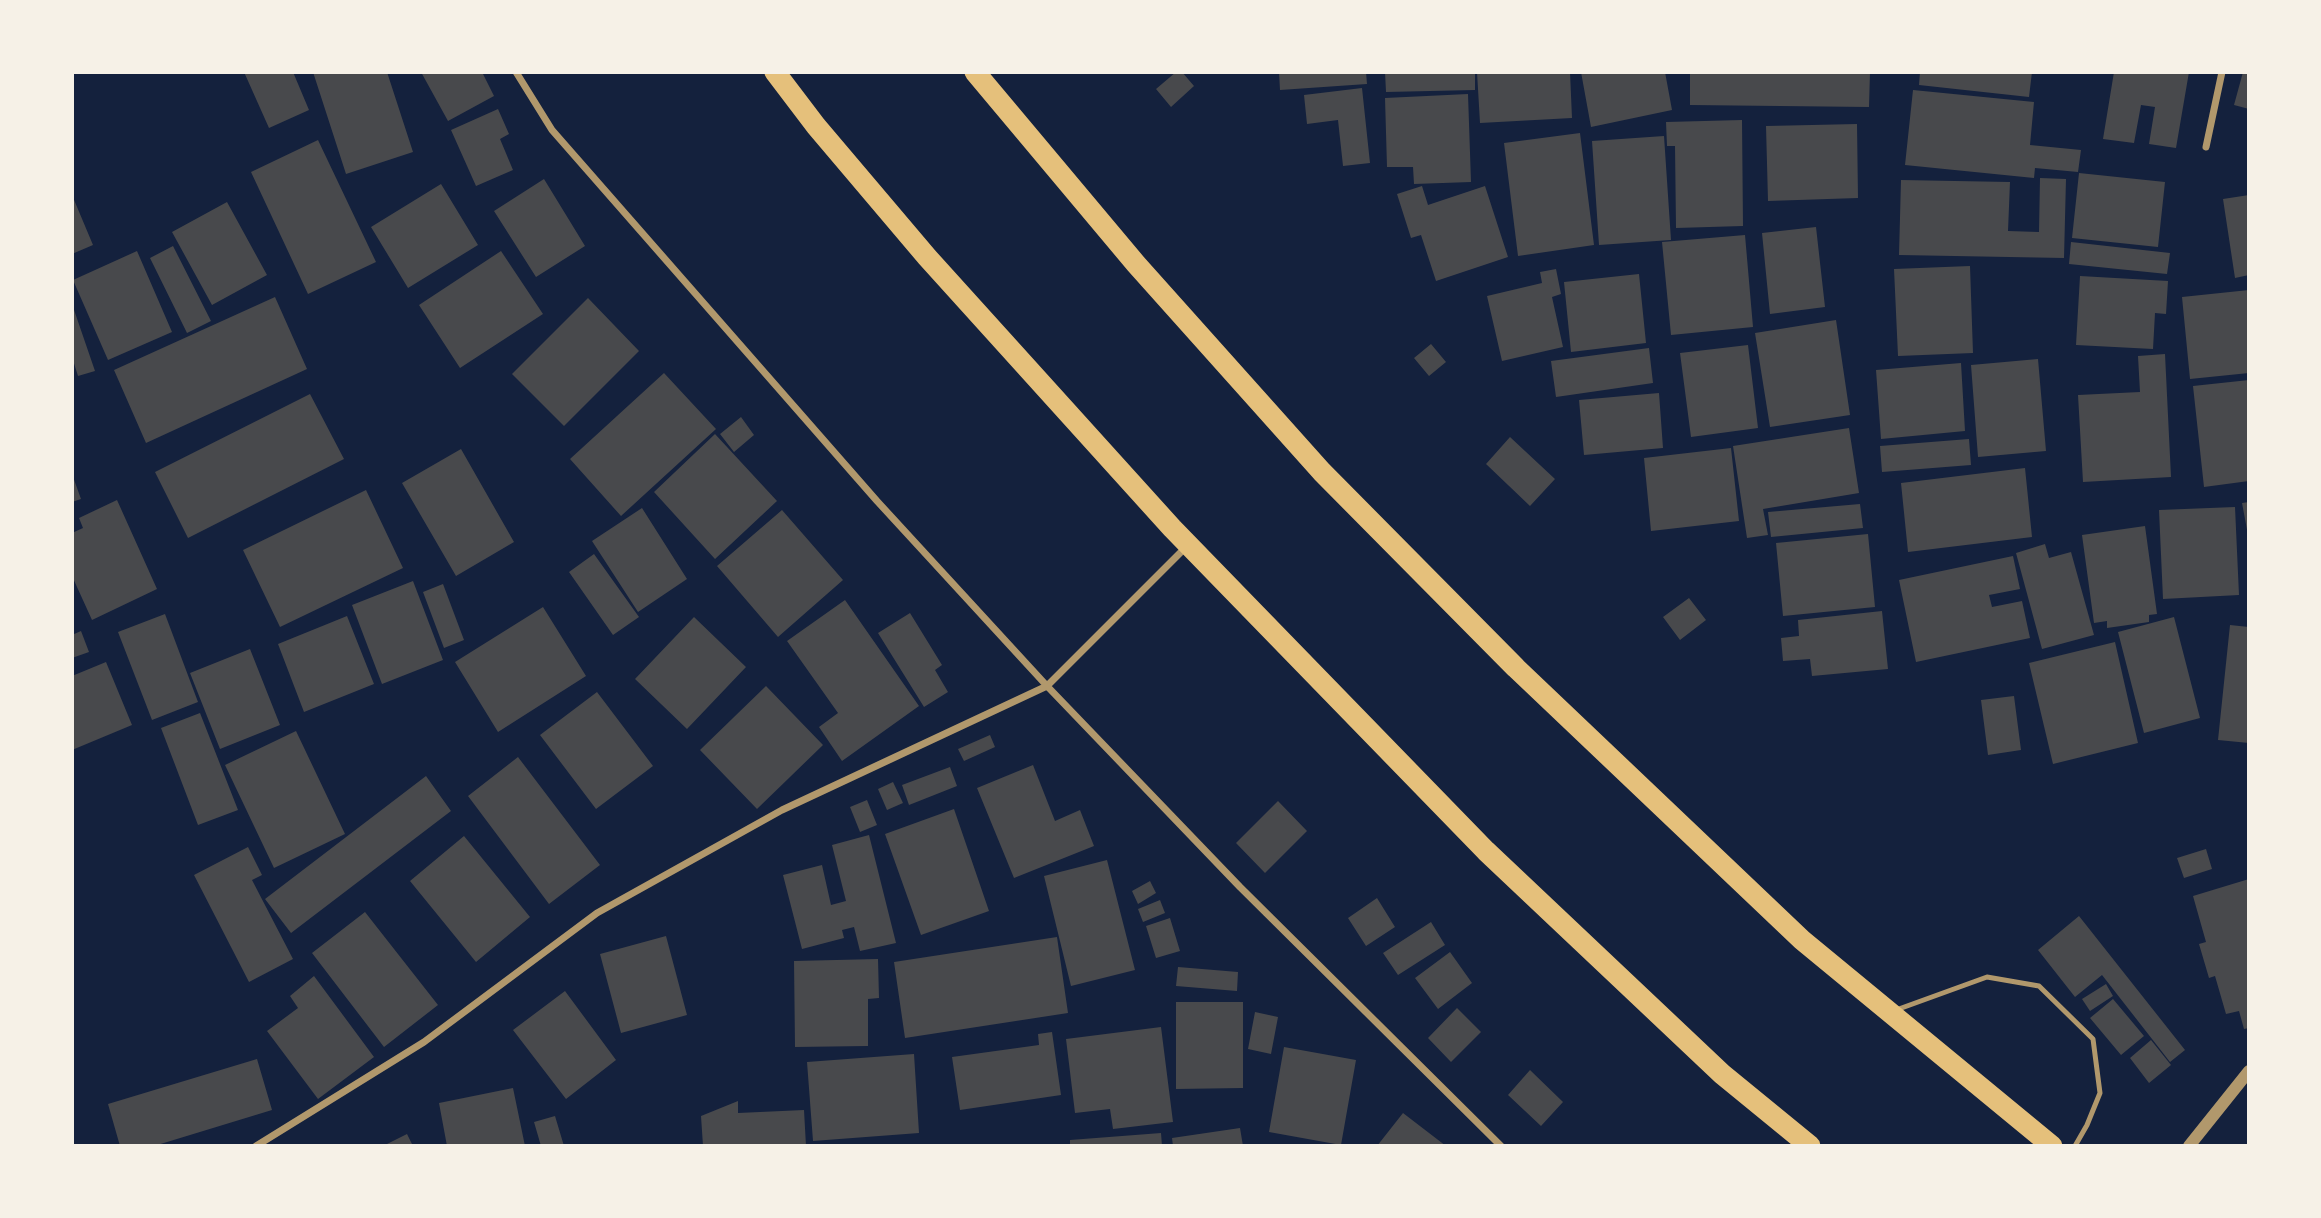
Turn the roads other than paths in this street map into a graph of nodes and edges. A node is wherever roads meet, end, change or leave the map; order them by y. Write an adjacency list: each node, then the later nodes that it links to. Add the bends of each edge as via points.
1 (516, 72): 7 (street, via 552,130 877,501)
2 (775, 72): 6 (highway, via 926,257)
3 (975, 72): 8 (highway, via 1136,264 1322,472 1649,797 1802,940)
4 (2222, 72): 5 (street)
5 (2206, 147)
6 (1189, 545): 7 (street); 12 (highway, via 1486,851 1722,1073)
7 (1046, 685): 10 (street, via 782,810 597,913 424,1042); 11 (street, via 1240,887)
8 (1890, 1013): 13 (highway); 14 (lane, via 1987,977 2039,986 2093,1039 2100,1093)
9 (2249, 1071): 15 (street)
10 (256, 1146)
11 (1501, 1146)
12 (1810, 1146)
13 (2052, 1146)
14 (2075, 1146)
15 (2189, 1146)

